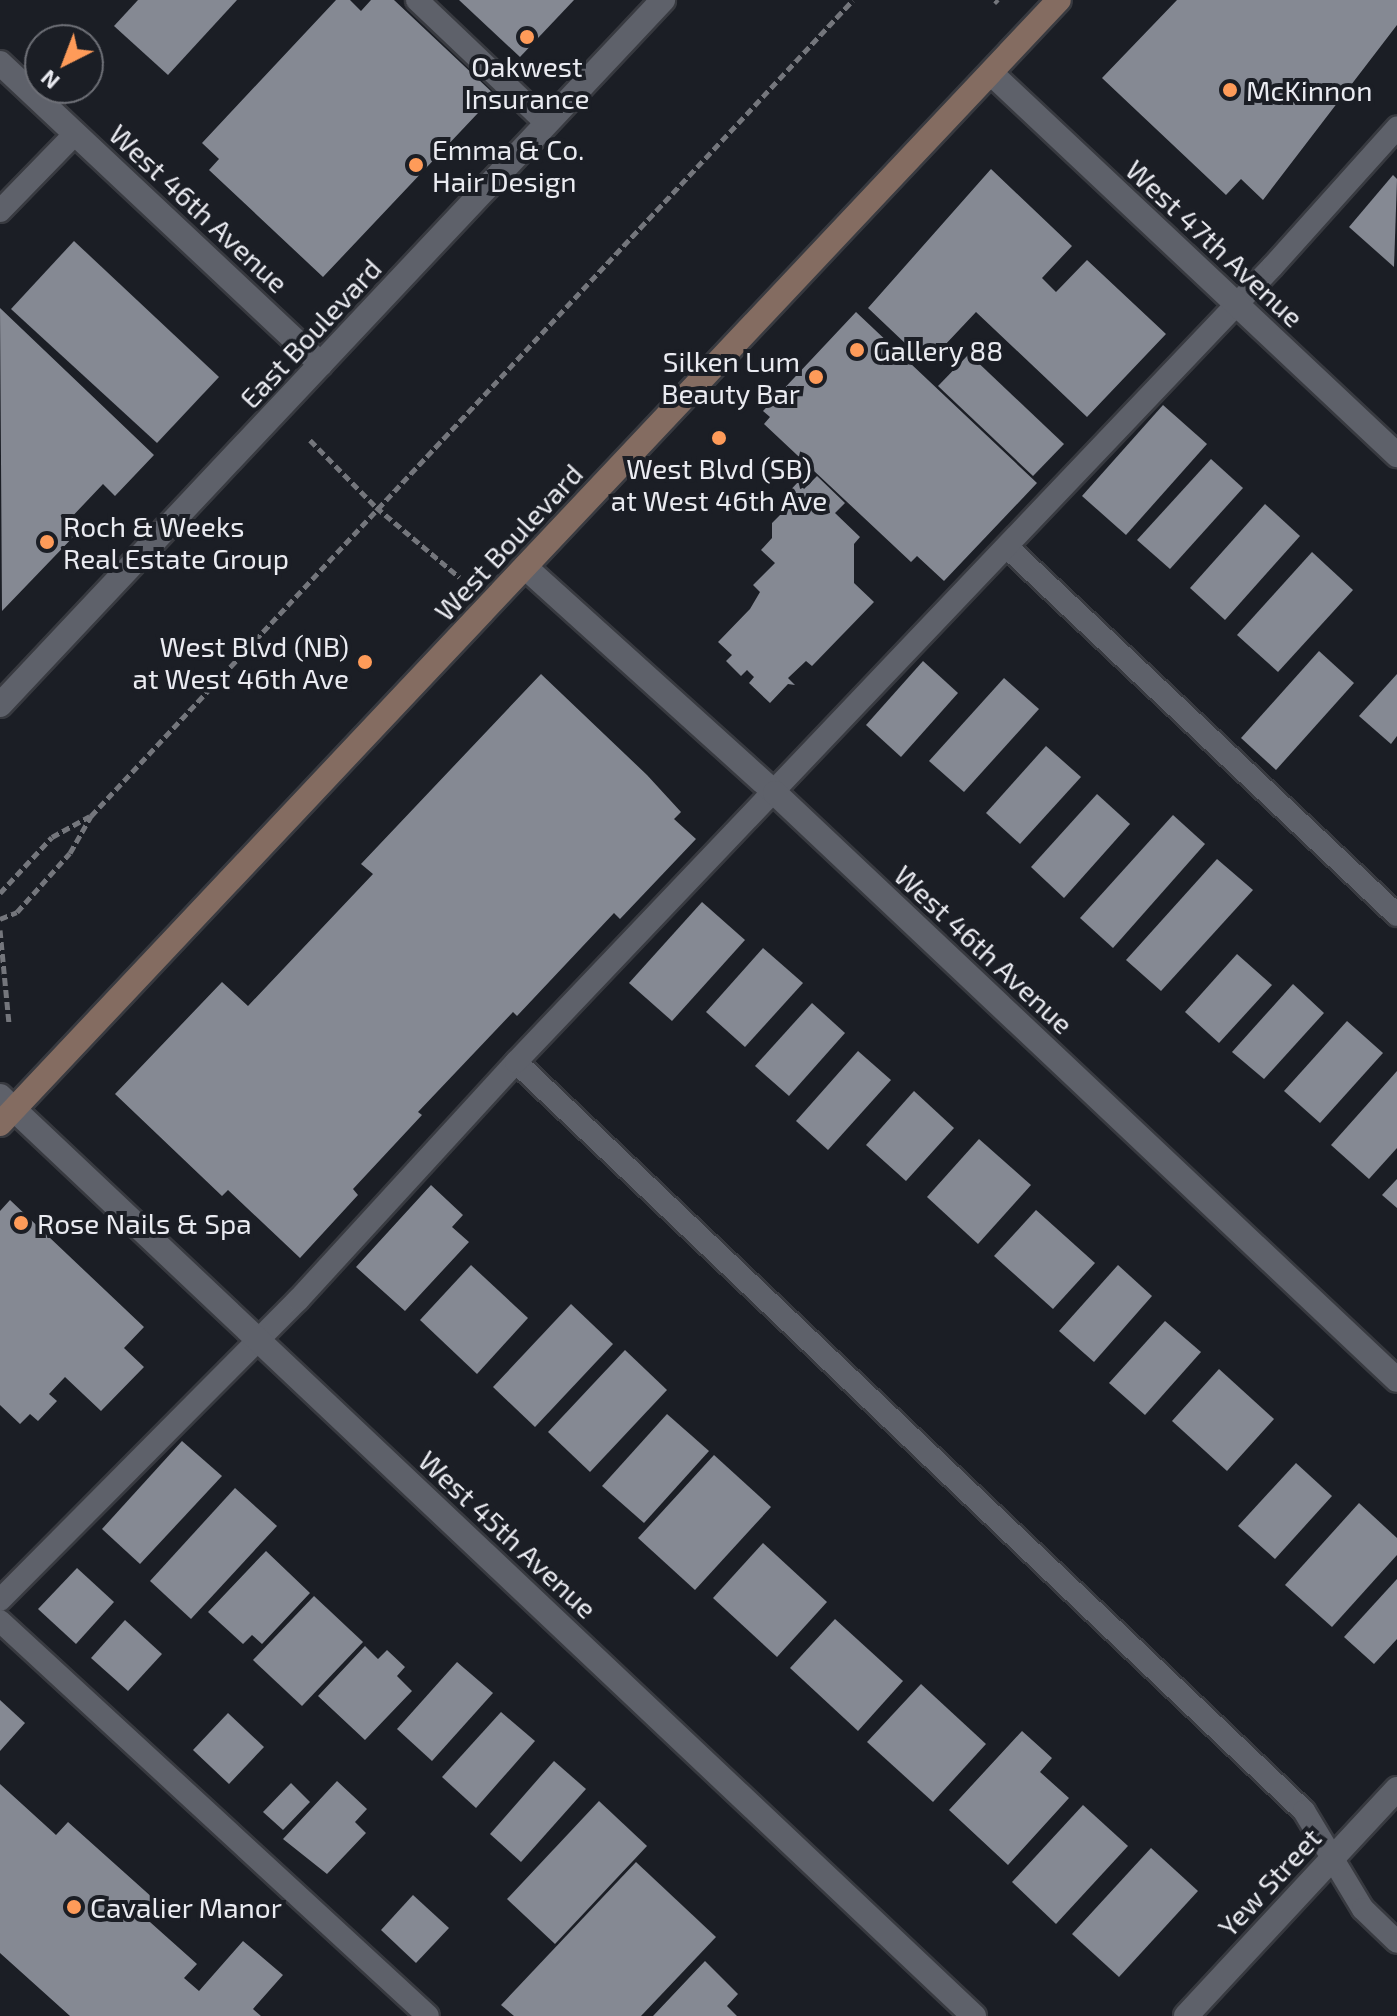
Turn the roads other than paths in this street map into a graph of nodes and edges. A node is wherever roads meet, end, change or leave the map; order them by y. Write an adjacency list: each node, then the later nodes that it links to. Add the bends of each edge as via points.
1 (417, 0): 6 (lane)
2 (663, 0): 6 (street, East Boulevard)
3 (1059, 0): 5 (street, West Boulevard)
4 (0, 63): 8 (street, West 46th Avenue)
5 (993, 75): 10 (street, West 47th Avenue); 14 (street, West Boulevard)
6 (545, 122): 11 (street, East Boulevard)
7 (1397, 128): 10 (lane)
8 (75, 134): 9 (lane); 11 (street, West 46th Avenue)
9 (0, 211)
10 (1237, 305): 12 (street, West 47th Avenue); 13 (lane)
11 (321, 364): 15 (street, East Boulevard)
12 (1397, 455)
13 (1007, 547): 16 (lane); 17 (lane)
14 (525, 567): 16 (street, West 46th Avenue); 19 (street, West Boulevard)
15 (0, 705)
16 (775, 793): 18 (lane); 21 (street, West 46th Avenue)
17 (1397, 915)
18 (516, 1062): 20 (lane); 25 (lane, via 1304,1811)
19 (5, 1110): 20 (street, West 45th Avenue)
20 (258, 1339): 22 (lane); 28 (street, West 45th Avenue)
21 (1397, 1380)
22 (0, 1600)
23 (0, 1621): 27 (lane)
24 (1397, 1789): 25 (street, Yew Street)
25 (1332, 1858): 26 (lane, via 1363,1909); 29 (street, Yew Street)
26 (1397, 1942)
27 (428, 2016)
28 (974, 2016)
29 (1186, 2016)

